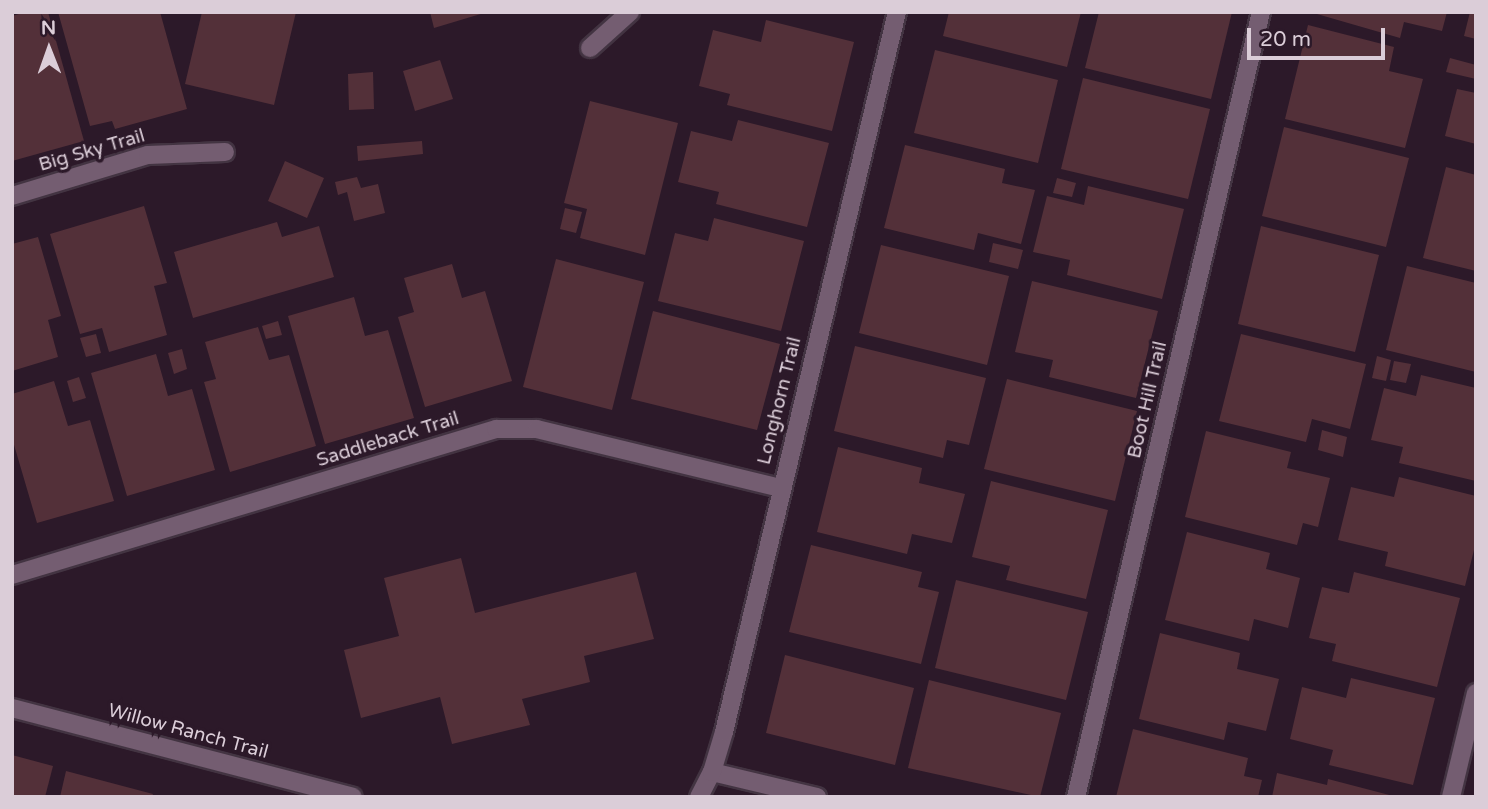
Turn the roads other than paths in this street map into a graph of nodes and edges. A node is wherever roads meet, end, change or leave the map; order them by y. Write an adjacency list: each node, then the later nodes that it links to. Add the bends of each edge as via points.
1 (629, 12): 4 (lane)
2 (897, 12): 7 (lane, Longhorn Trail)
3 (1261, 12): 15 (lane, Boot Hill Trail)
4 (590, 48)
5 (225, 152): 6 (lane, Big Sky Trail, via 148,155)
6 (12, 196)
7 (781, 488): 8 (lane, Saddleback Trail, via 537,429 496,429); 11 (lane, Longhorn Trail)
8 (12, 575)
9 (1476, 693): 16 (lane)
10 (12, 708): 12 (lane, Willow Ranch Trail)
11 (712, 772): 13 (lane, Longhorn Trail); 14 (lane)
12 (353, 797)
13 (698, 797)
14 (817, 797)
15 (1076, 797)
16 (1451, 797)

